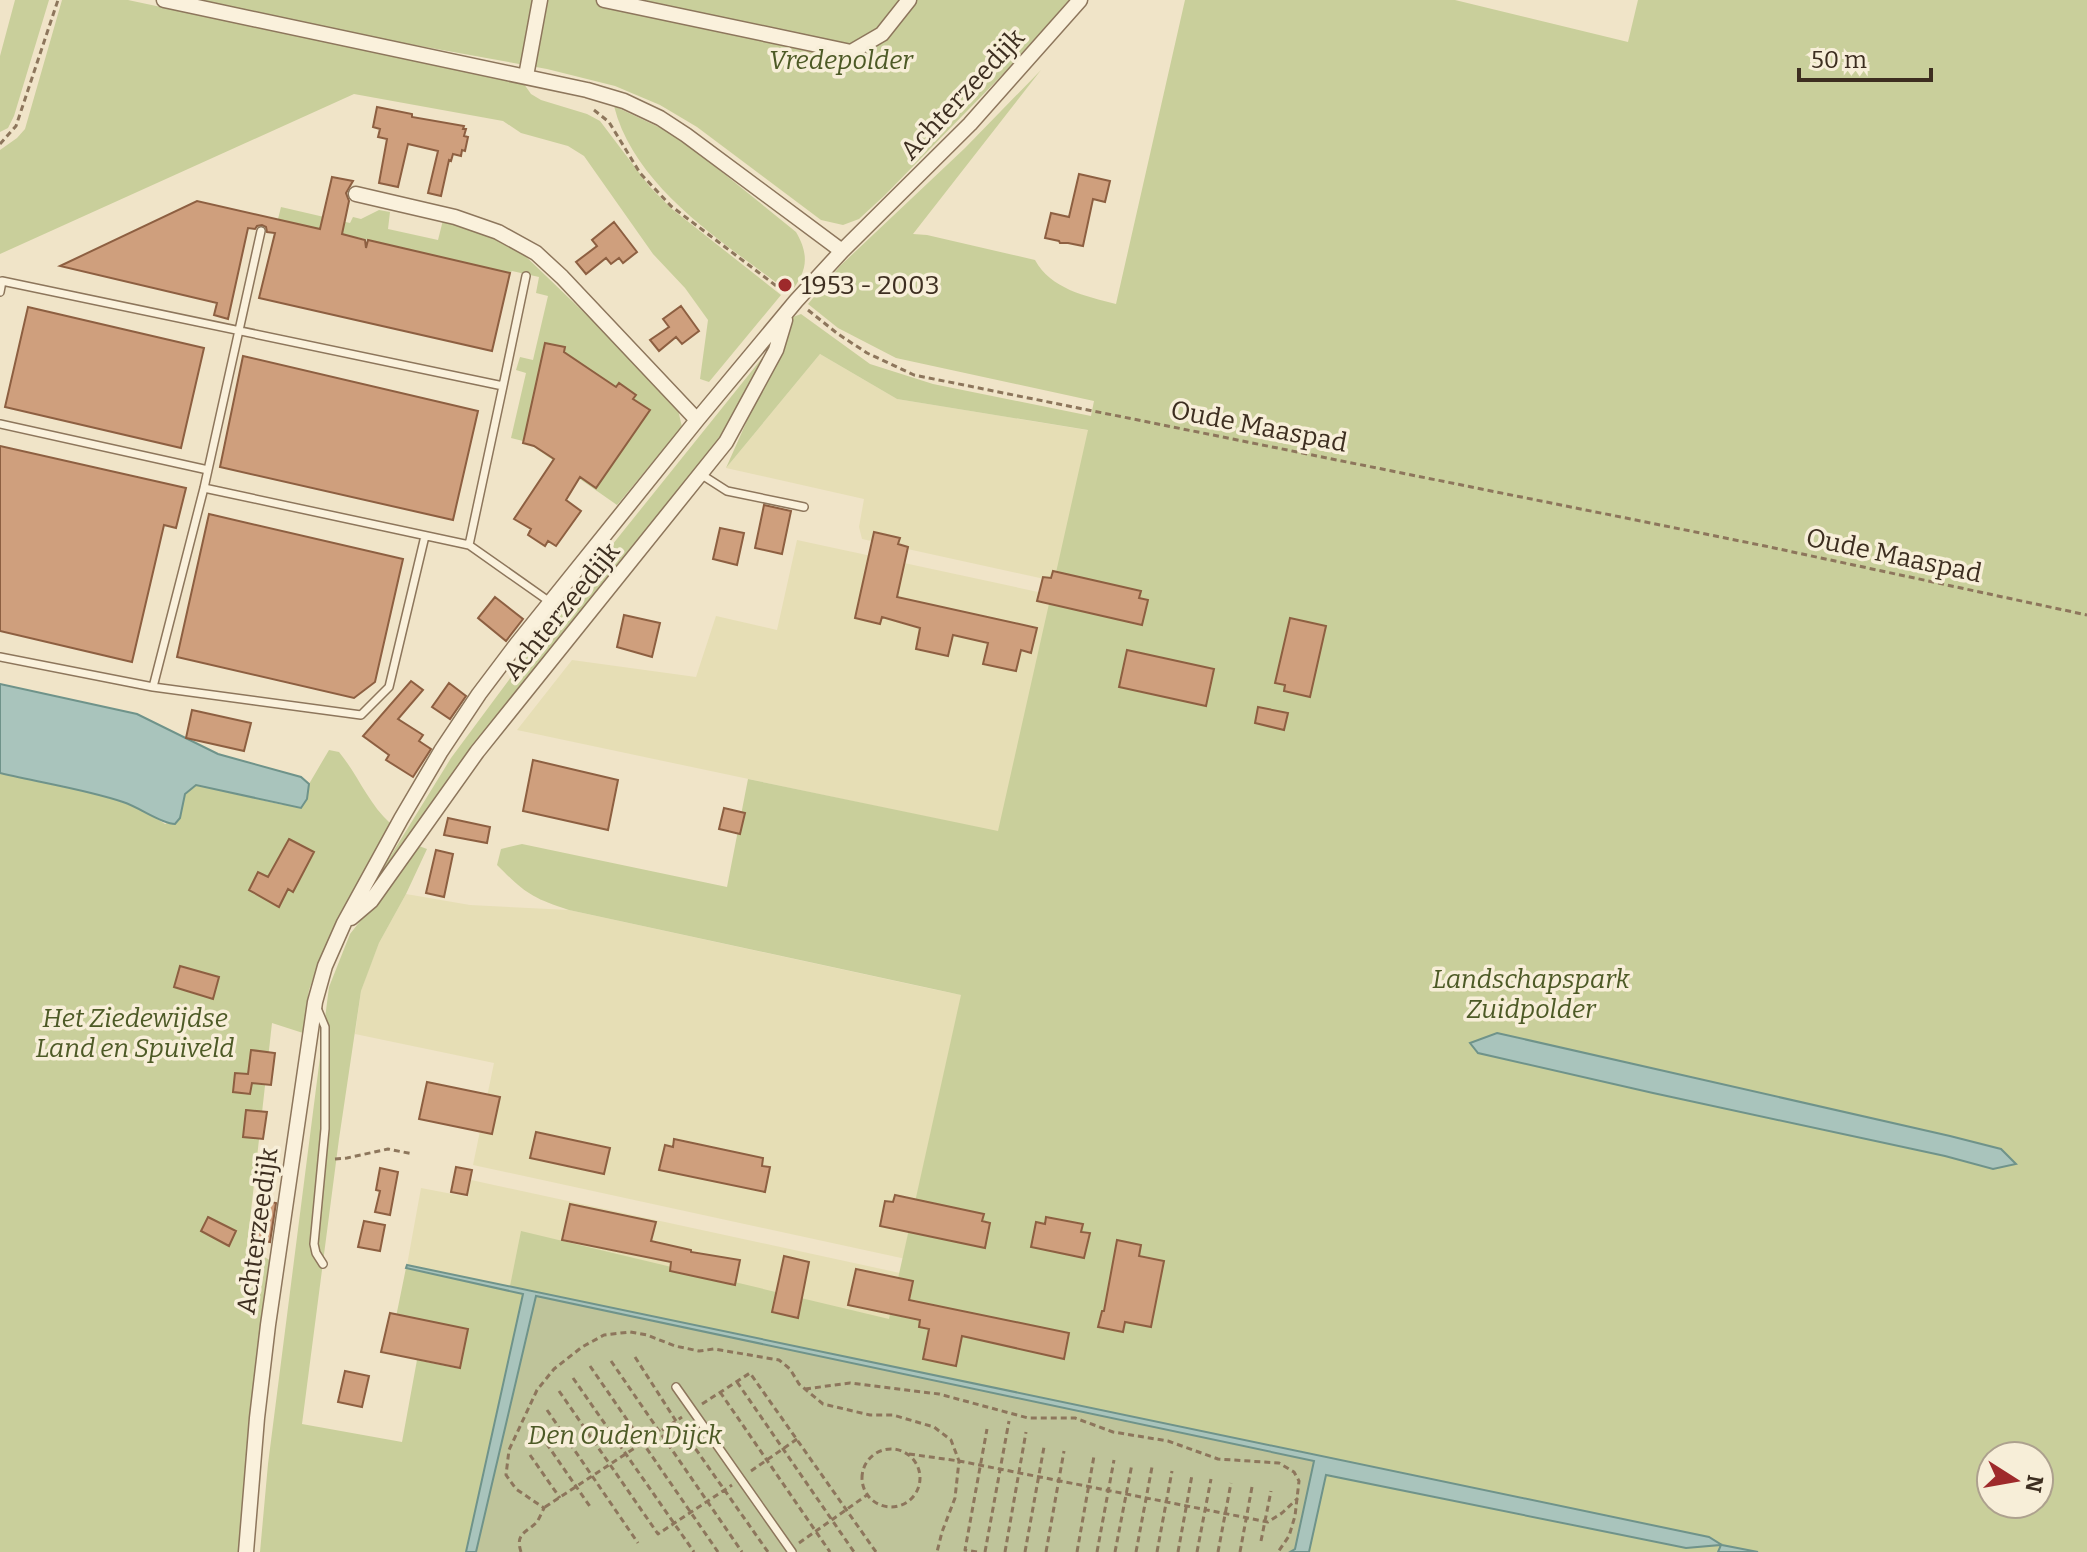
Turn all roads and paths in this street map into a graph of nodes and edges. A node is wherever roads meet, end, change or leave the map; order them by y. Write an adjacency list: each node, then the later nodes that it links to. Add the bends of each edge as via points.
1 (58, 0): 9 (path, via 16,126)
2 (164, 0): 7 (street)
3 (540, 0): 7 (street)
4 (604, 0): 5 (street, via 851,52 882,34)
5 (909, 0)
6 (1080, 0): 12 (street, Achterzeedijk, via 970,124)
7 (526, 76): 12 (street, via 624,101 660,118)
8 (591, 108): 15 (path, Oude Maaspad, via 609,122 640,173 671,206)
9 (0, 144)
10 (356, 194): 18 (street, via 455,217 536,253)
11 (261, 231): 16 (lane)
12 (842, 251): 15 (street, Achterzeedijk)
13 (526, 276): 17 (lane)
14 (0, 292): 16 (lane, via 2,281)
15 (792, 306): 18 (street, Achterzeedijk); 21 (street, Achterzeedijk, via 776,350); 27 (path, Oude Maaspad, via 914,375)
16 (239, 331): 17 (lane); 20 (lane)
17 (503, 386): 25 (lane)
18 (697, 420): 26 (street, Achterzeedijk)
19 (0, 424): 20 (lane)
20 (208, 470): 22 (lane)
21 (702, 475): 23 (lane, via 727,491); 30 (street, Achterzeedijk, via 477,752 371,901)
22 (204, 488): 24 (lane); 29 (lane)
23 (804, 507)
24 (425, 536): 25 (lane); 29 (lane, via 389,687 361,715)
25 (469, 545): 26 (lane)
26 (550, 602): 30 (street, Achterzeedijk, via 441,751)
27 (2087, 615)
28 (0, 657): 29 (lane)
29 (153, 687)
30 (344, 923): 31 (street, Achterzeedijk)
31 (315, 1002): 33 (lane, via 325,1027); 97 (street, Achterzeedijk, via 268,1325)
32 (413, 1154): 33 (path, via 388,1149)
33 (323, 1159): 34 (lane, via 314,1244)
34 (323, 1264)
35 (635, 1357): 73 (path)
36 (611, 1361): 81 (path)
37 (590, 1366): 86 (path)
38 (573, 1378): 91 (path)
39 (737, 1382): 51 (path)
40 (676, 1387): 67 (lane)
41 (805, 1389): 58 (path, via 823,1404 934,1427 951,1440); 79 (path, via 850,1383 939,1394 1028,1418 1075,1418 1218,1459 1279,1463 1299,1481); 98 (path, via 779,1360 699,1351 647,1335 604,1335 582,1347 537,1390 509,1450 506,1475 516,1489 544,1508 524,1531)
42 (559, 1391): 91 (path, via 658,1534)
43 (720, 1392): 56 (path)
44 (547, 1410): 94 (path)
45 (1009, 1421): 62 (path)
46 (535, 1427): 84 (path)
47 (987, 1429): 60 (path)
48 (1026, 1432): 64 (path)
49 (797, 1439): 51 (path)
50 (1044, 1447): 66 (path)
51 (783, 1449): 56 (path); 89 (path)
52 (1064, 1451): 69 (path)
53 (909, 1454): 58 (path); 76 (path, via 891,1448 867,1460 862,1478); 76 (path, via 921,1480 912,1499 894,1507)
54 (530, 1455): 78 (path)
55 (1094, 1456): 71 (path)
56 (767, 1460): 67 (path); 92 (path)
57 (1114, 1460): 74 (path)
58 (959, 1461): 60 (path); 105 (path, via 955,1498)
59 (1132, 1464): 77 (path)
60 (980, 1466): 62 (path); 96 (path)
61 (1152, 1467): 80 (path)
62 (1000, 1470): 64 (path); 107 (path)
63 (1172, 1471): 82 (path)
64 (1019, 1473): 66 (path); 108 (path)
65 (1192, 1475): 83 (path)
66 (1038, 1477): 69 (path); 109 (path)
67 (740, 1479): 73 (path); 95 (lane)
68 (1211, 1479): 85 (path)
69 (1059, 1481): 71 (path); 110 (path)
70 (1231, 1483): 87 (path)
71 (1089, 1486): 74 (path); 111 (path)
72 (1252, 1487): 88 (path)
73 (725, 1489): 81 (path); 102 (path)
74 (1108, 1491): 77 (path); 112 (path)
75 (1271, 1491): 90 (path)
76 (867, 1495): 89 (path)
77 (1126, 1495): 80 (path); 113 (path)
78 (560, 1498)
79 (1298, 1498): 90 (path); 120 (path, via 1289,1536)
80 (1146, 1499): 82 (path); 114 (path)
81 (708, 1501): 86 (path); 101 (path)
82 (1167, 1503): 83 (path); 115 (path)
83 (1186, 1506): 85 (path); 116 (path)
84 (591, 1508)
85 (1205, 1510): 87 (path); 117 (path)
86 (691, 1512): 91 (path); 100 (path)
87 (1225, 1514): 88 (path); 118 (path)
88 (1246, 1518): 90 (path); 119 (path)
89 (832, 1520): 92 (path); 104 (path)
90 (1265, 1522): 93 (path)
91 (674, 1523): 99 (path)
92 (816, 1531): 95 (path); 103 (path)
93 (1261, 1541)
94 (638, 1543)
95 (791, 1550)
96 (965, 1551): 106 (path)
97 (246, 1552)
98 (521, 1552)
99 (694, 1552)
100 (718, 1552)
101 (742, 1552)
102 (768, 1552)
103 (830, 1552)
104 (854, 1552)
105 (937, 1552)
106 (977, 1552)
107 (985, 1552)
108 (1005, 1552)
109 (1025, 1552)
110 (1046, 1552)
111 (1077, 1552)
112 (1097, 1552)
113 (1115, 1552)
114 (1136, 1552)
115 (1157, 1552)
116 (1178, 1552)
117 (1197, 1552)
118 (1218, 1552)
119 (1240, 1552)
120 (1278, 1552)

